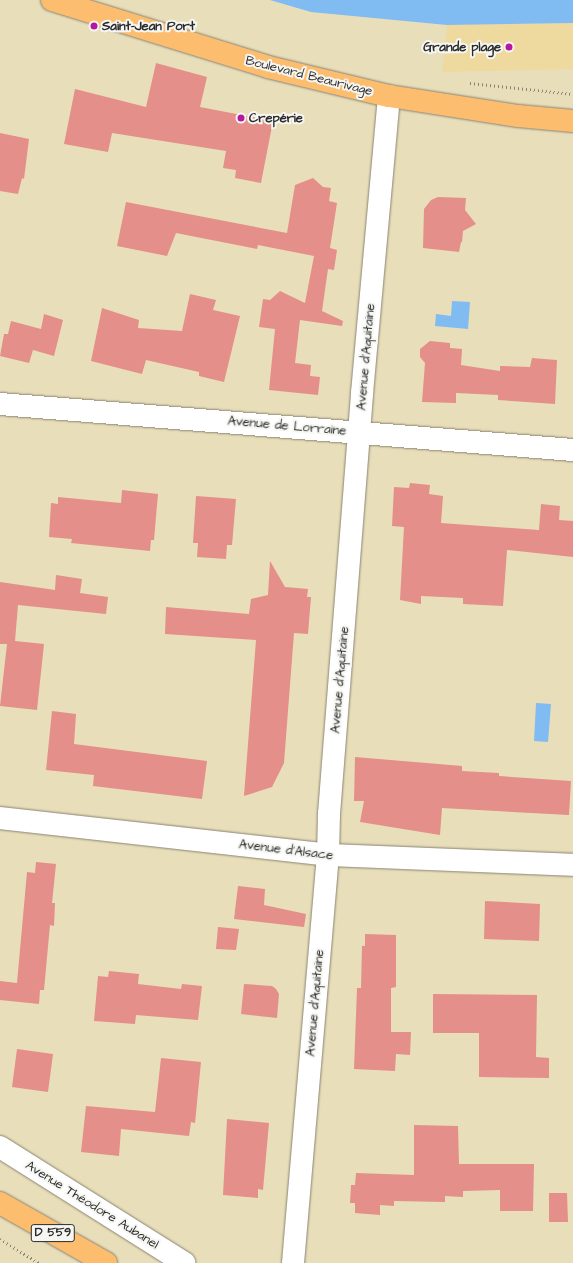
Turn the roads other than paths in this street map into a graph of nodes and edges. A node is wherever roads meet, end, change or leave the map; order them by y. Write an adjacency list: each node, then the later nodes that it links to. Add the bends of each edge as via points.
1 (52, 0): 2 (main road, Boulevard Beaurivage, via 268,67)
2 (389, 96): 3 (main road, Boulevard Beaurivage, via 518,116); 5 (street, Avenue d'Aquitaine)
3 (573, 121)
4 (0, 404): 5 (street, Avenue de Lorraine)
5 (359, 432): 6 (street, Avenue de Lorraine); 8 (street, Avenue d'Aquitaine)
6 (573, 450)
7 (0, 818): 8 (street, Avenue d'Alsace)
8 (328, 856): 9 (street, Avenue d'Alsace); 14 (street, Avenue d'Aquitaine)
9 (573, 865)
10 (0, 1147): 13 (street, Avenue Théodore Aubanel)
11 (0, 1203): 12 (main road, D 559)
12 (106, 1263)
13 (184, 1263)
14 (293, 1263)

